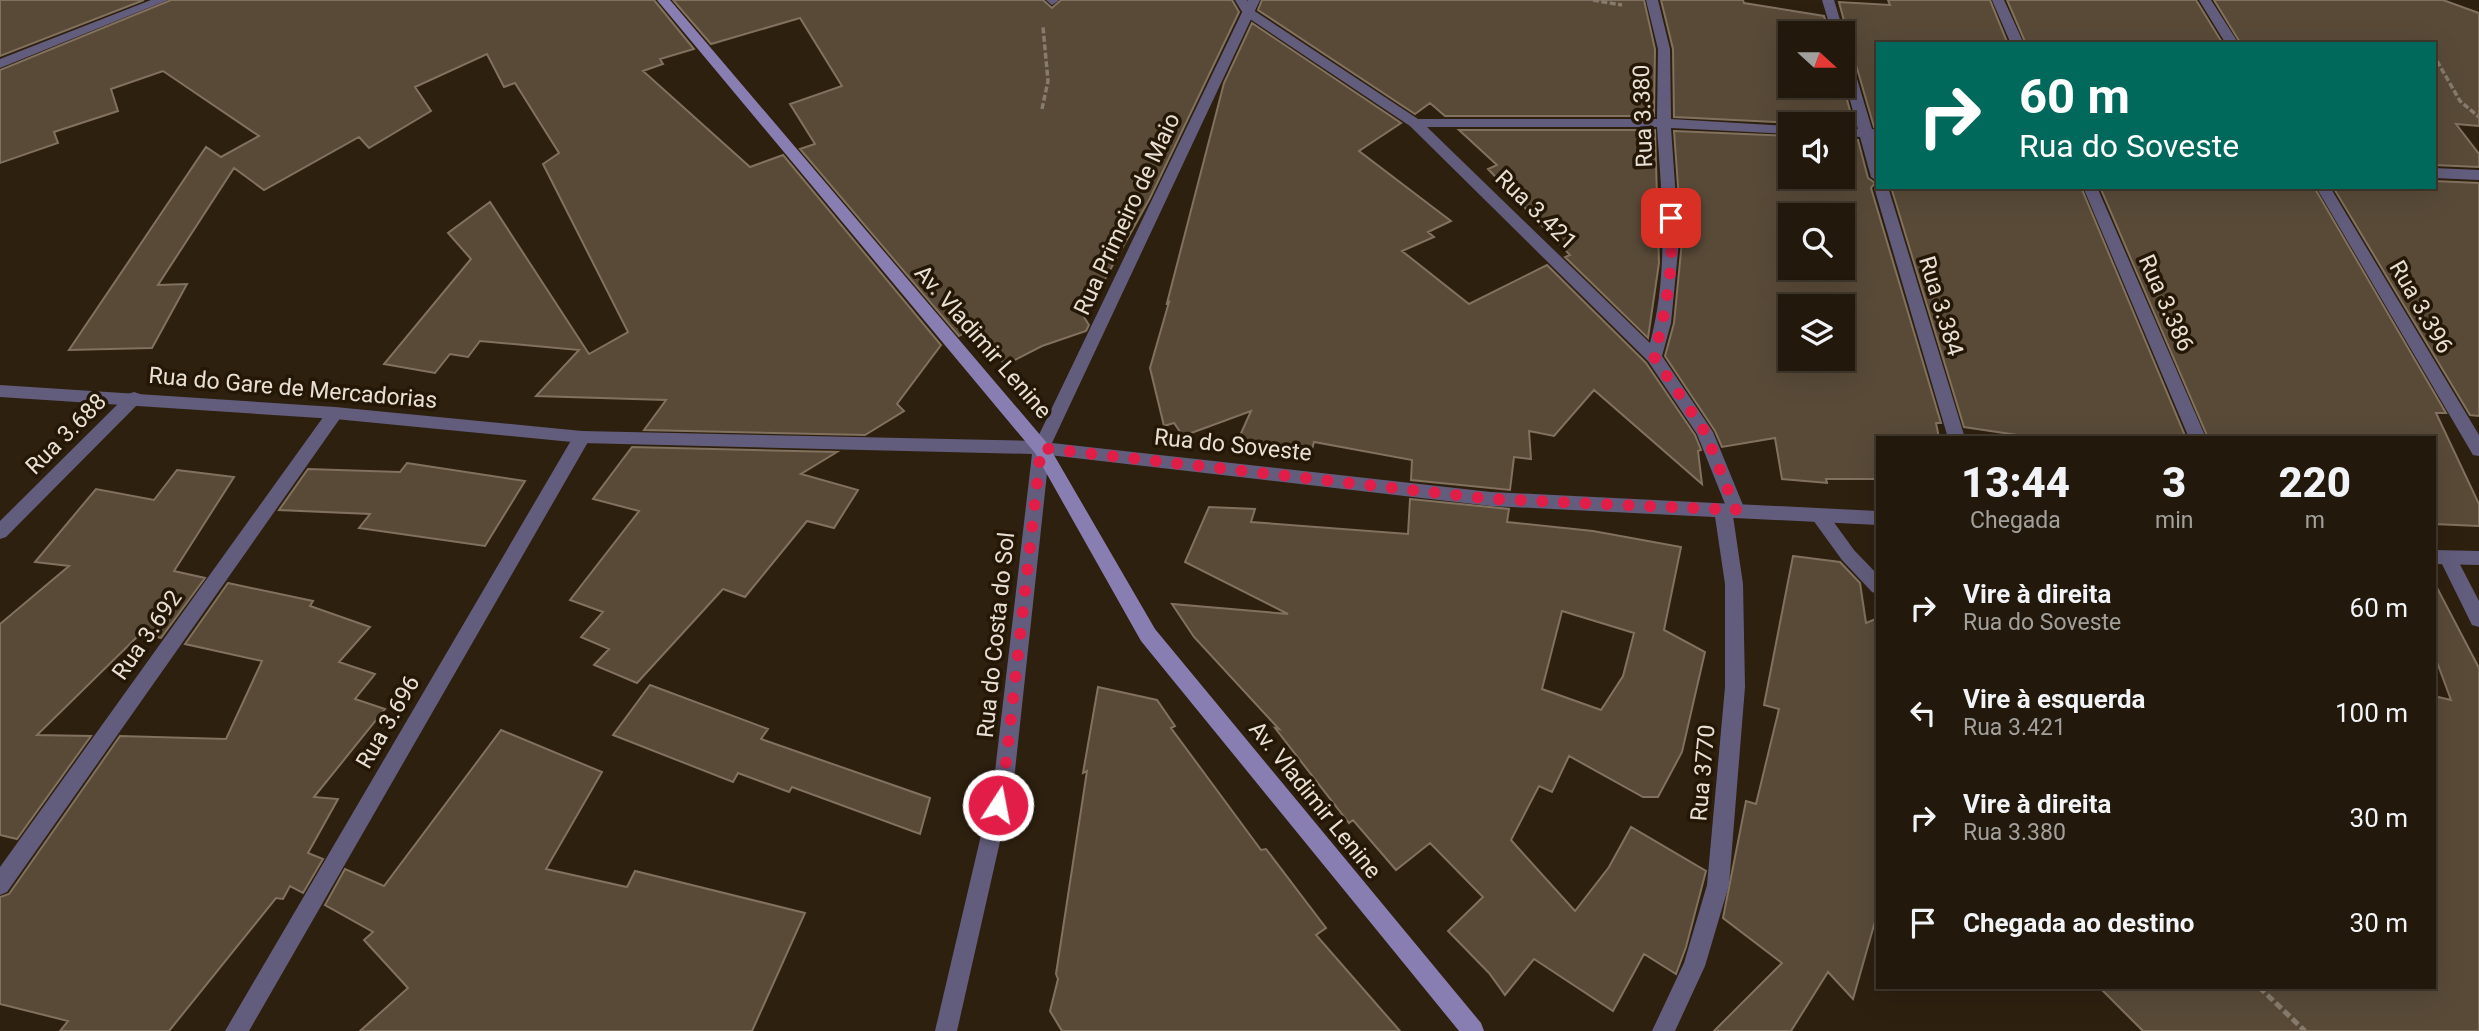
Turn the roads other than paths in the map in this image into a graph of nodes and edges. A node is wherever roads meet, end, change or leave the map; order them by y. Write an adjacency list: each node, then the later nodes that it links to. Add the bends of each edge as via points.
1 (162, 0): 11 (street)
2 (663, 0): 30 (main road, Av. Vladimir Lenine)
3 (1652, 0): 14 (street, Rua 3.380, via 1664,48)
4 (1828, 0): 8 (street)
5 (1998, 0): 9 (street)
6 (2205, 0): 10 (street)
7 (1248, 4): 13 (street, Rua 3.421); 30 (street, Rua Primeiro de Maio)
8 (1834, 21)
9 (2017, 42)
10 (2232, 42)
11 (0, 64)
12 (1855, 87): 16 (street)
13 (1415, 123): 14 (street); 23 (street, Rua 3.421)
14 (1664, 123): 15 (street); 23 (street, Rua 3.380, via 1672,241 1663,323)
15 (1778, 129)
16 (1871, 134): 17 (street)
17 (1876, 165)
18 (2436, 173): 19 (street)
19 (2479, 175)
20 (1882, 189): 27 (street, Rua 3.384)
21 (2091, 189): 28 (street, Rua 3.386)
22 (2324, 189): 31 (street, Rua 3.396)
23 (1654, 357): 32 (street, Rua 3.421, via 1705,432)
24 (0, 391): 25 (street, Rua do Gare de Mercadorias)
25 (134, 398): 26 (street, Rua do Gare de Mercadorias); 35 (street, Rua 3.688)
26 (335, 413): 29 (street, Rua do Gare de Mercadorias); 40 (street, Rua 3.692)
27 (1956, 436)
28 (2197, 436)
29 (582, 437): 30 (street, Rua do Soveste); 41 (street, Rua 3.696)
30 (1041, 448): 32 (street, Rua do Soveste, via 1491,499); 42 (street, Rua do Costa do Sol, via 1004,780); 43 (main road, Av. Vladimir Lenine, via 1148,635)
31 (2479, 450)
32 (1729, 510): 33 (street, Rua do Soveste); 44 (street, Rua 3770, via 1735,687 1718,885 1694,966)
33 (1819, 515): 34 (street, Rua do Soveste); 38 (street)
34 (1876, 518)
35 (0, 532)
36 (2441, 557): 37 (street); 39 (street)
37 (2479, 558)
38 (1876, 585)
39 (2479, 620)
40 (0, 886)
41 (236, 1031)
42 (946, 1031)
43 (1473, 1031)
44 (1663, 1031)

